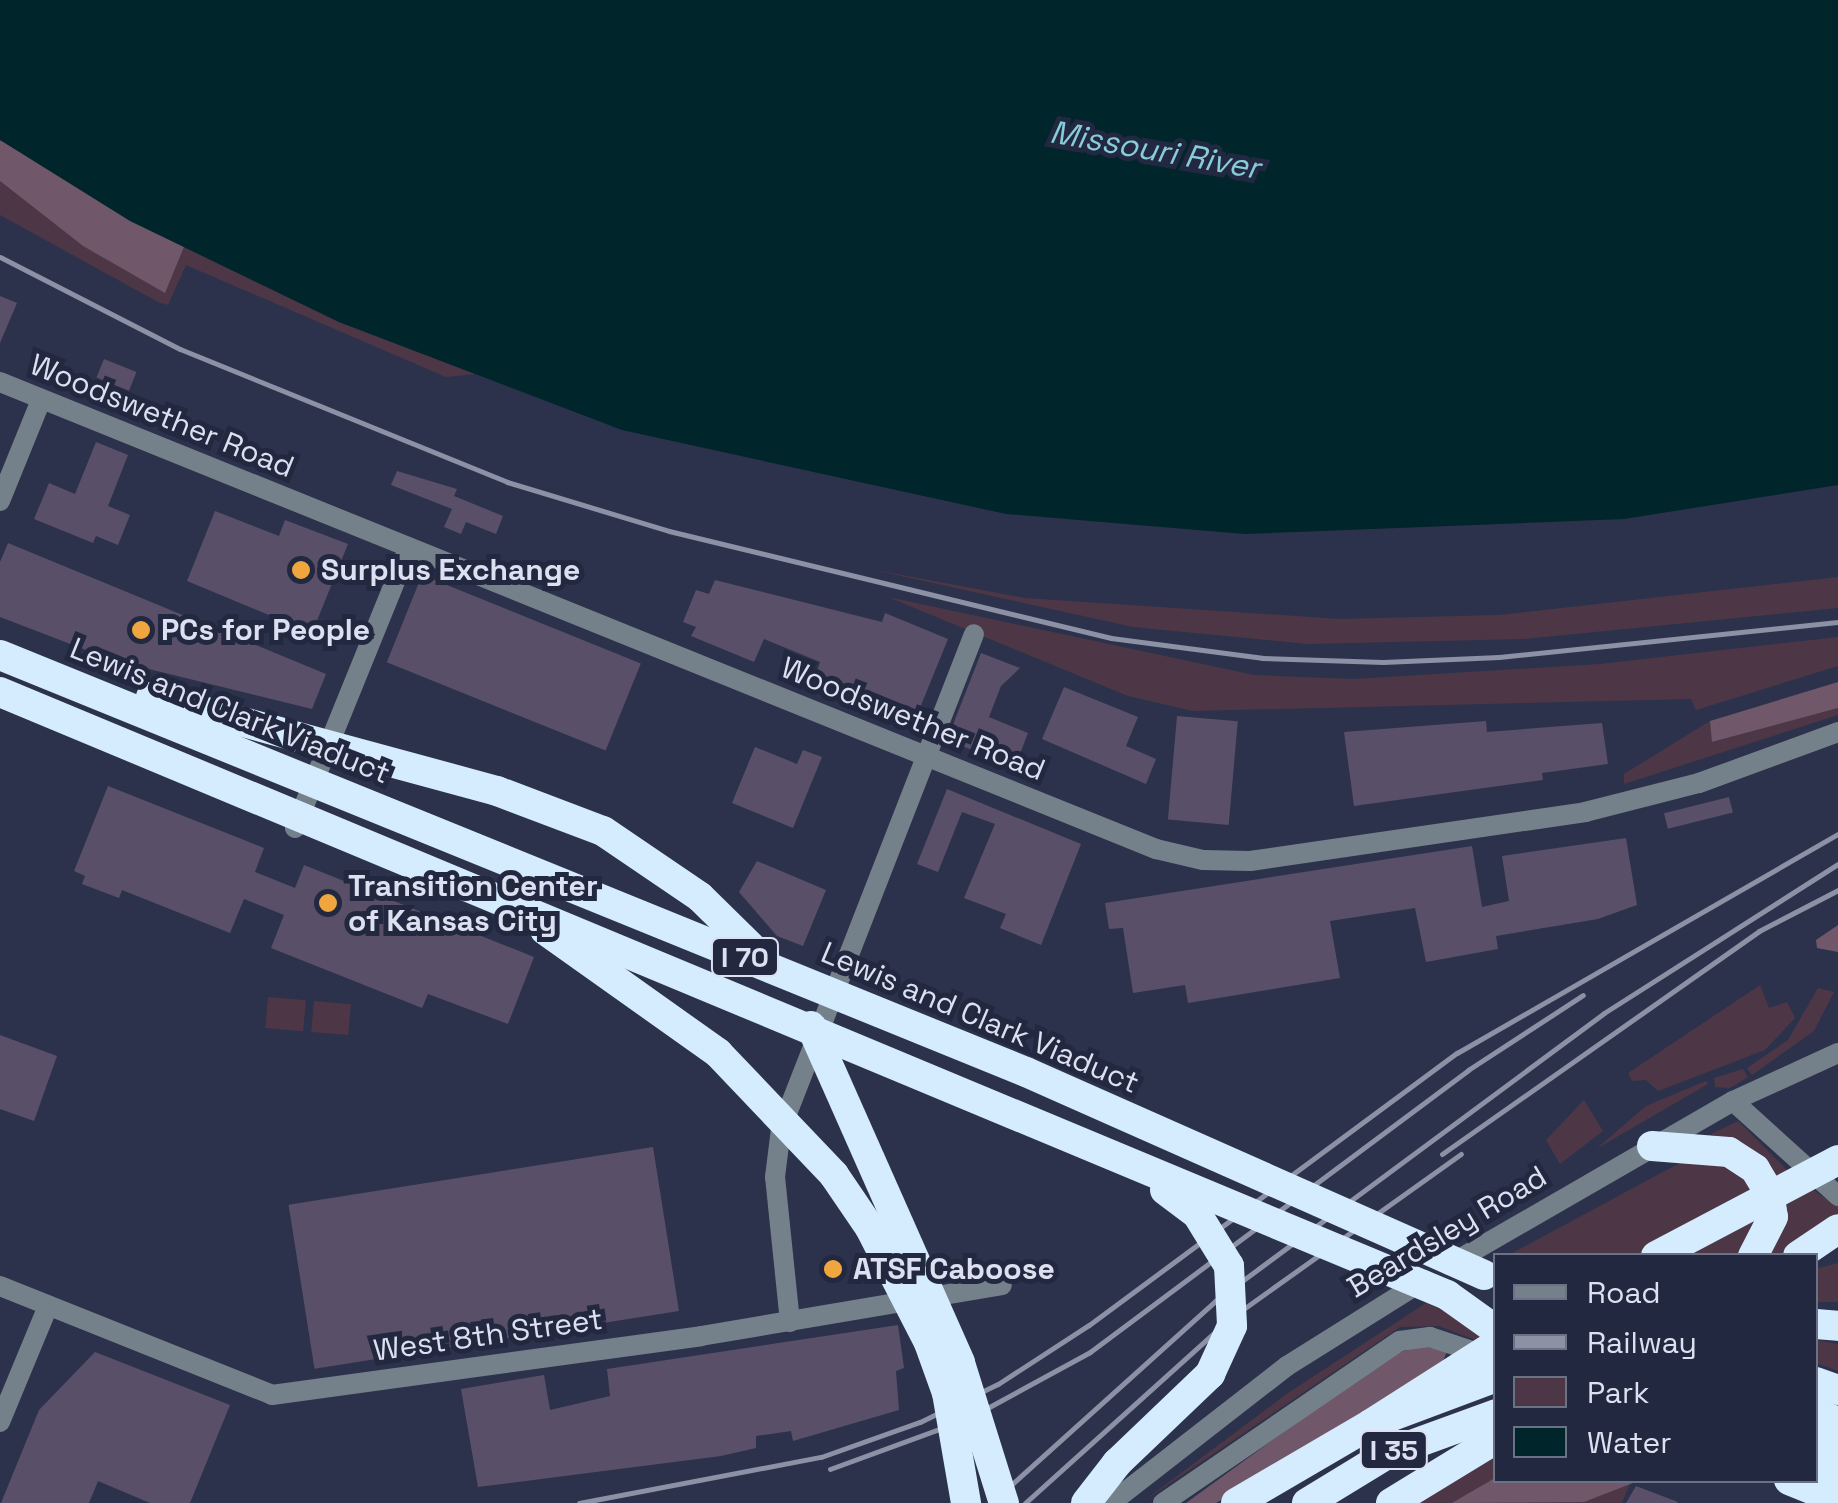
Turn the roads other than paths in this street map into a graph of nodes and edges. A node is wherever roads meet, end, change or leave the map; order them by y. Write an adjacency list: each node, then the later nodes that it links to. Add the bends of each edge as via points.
1 (0, 382): 2 (street, Woodswether Road)
2 (42, 400): 3 (street); 4 (street, Woodswether Road)
3 (0, 501)
4 (409, 548): 9 (street, Woodswether Road); 10 (street)
5 (974, 634): 9 (street)
6 (0, 653): 22 (highway, Lewis and Clark Viaduct / I 70, bridge, via 1026,1072); 39 (highway, bridge, via 557,811 603,831 700,897 756,949 805,1015 836,1076 960,1363)
7 (0, 692): 11 (highway, I 70, bridge)
8 (1838, 732): 9 (street, Woodswether Road, via 1699,783 1585,812 1250,861 1156,849)
9 (928, 758): 28 (street, via 774,1155)
10 (295, 828)
11 (489, 892): 15 (highway, I 70, bridge); 38 (highway, bridge, via 718,1053 834,1175 870,1228 929,1342 947,1394)
12 (1838, 1054): 13 (street, Beardsley Road)
13 (1733, 1101): 14 (street, Beardsley Road); 17 (street)
14 (1652, 1146): 20 (highway, via 1729,1152 1755,1169 1773,1216); 41 (street, Beardsley Road, via 1287,1366)
15 (1107, 1155): 25 (highway, I 70, bridge); 40 (highway, bridge, via 1174,1195 1218,1240 1234,1296 1224,1351 1210,1374 1117,1462)
16 (1838, 1160): 19 (highway, bridge)
17 (1838, 1196)
18 (1838, 1229): 21 (highway)
19 (1662, 1253)
20 (1755, 1253)
21 (1802, 1253)
22 (1492, 1278)
23 (1002, 1285): 28 (street, West 8th Street)
24 (0, 1286): 26 (street, West 8th Street)
25 (1448, 1295): 27 (highway, I 70); 29 (highway)
26 (48, 1306): 28 (street, West 8th Street, via 272,1395); 33 (street)
27 (1493, 1313)
28 (790, 1322)
29 (1493, 1328)
30 (1493, 1346): 35 (highway, bridge)
31 (1493, 1359): 42 (street, via 1430,1336 1400,1341)
32 (1493, 1378): 35 (highway, I 35, bridge)
33 (0, 1422)
34 (1493, 1423): 44 (highway, I 35, via 1388,1453); 45 (highway)
35 (1371, 1424): 43 (highway, I 35)
36 (1797, 1483): 37 (highway)
37 (1838, 1500)
38 (966, 1503)
39 (1004, 1503)
40 (1086, 1503)
41 (1111, 1503)
42 (1163, 1503)
43 (1236, 1503)
44 (1307, 1503)
45 (1392, 1503)

